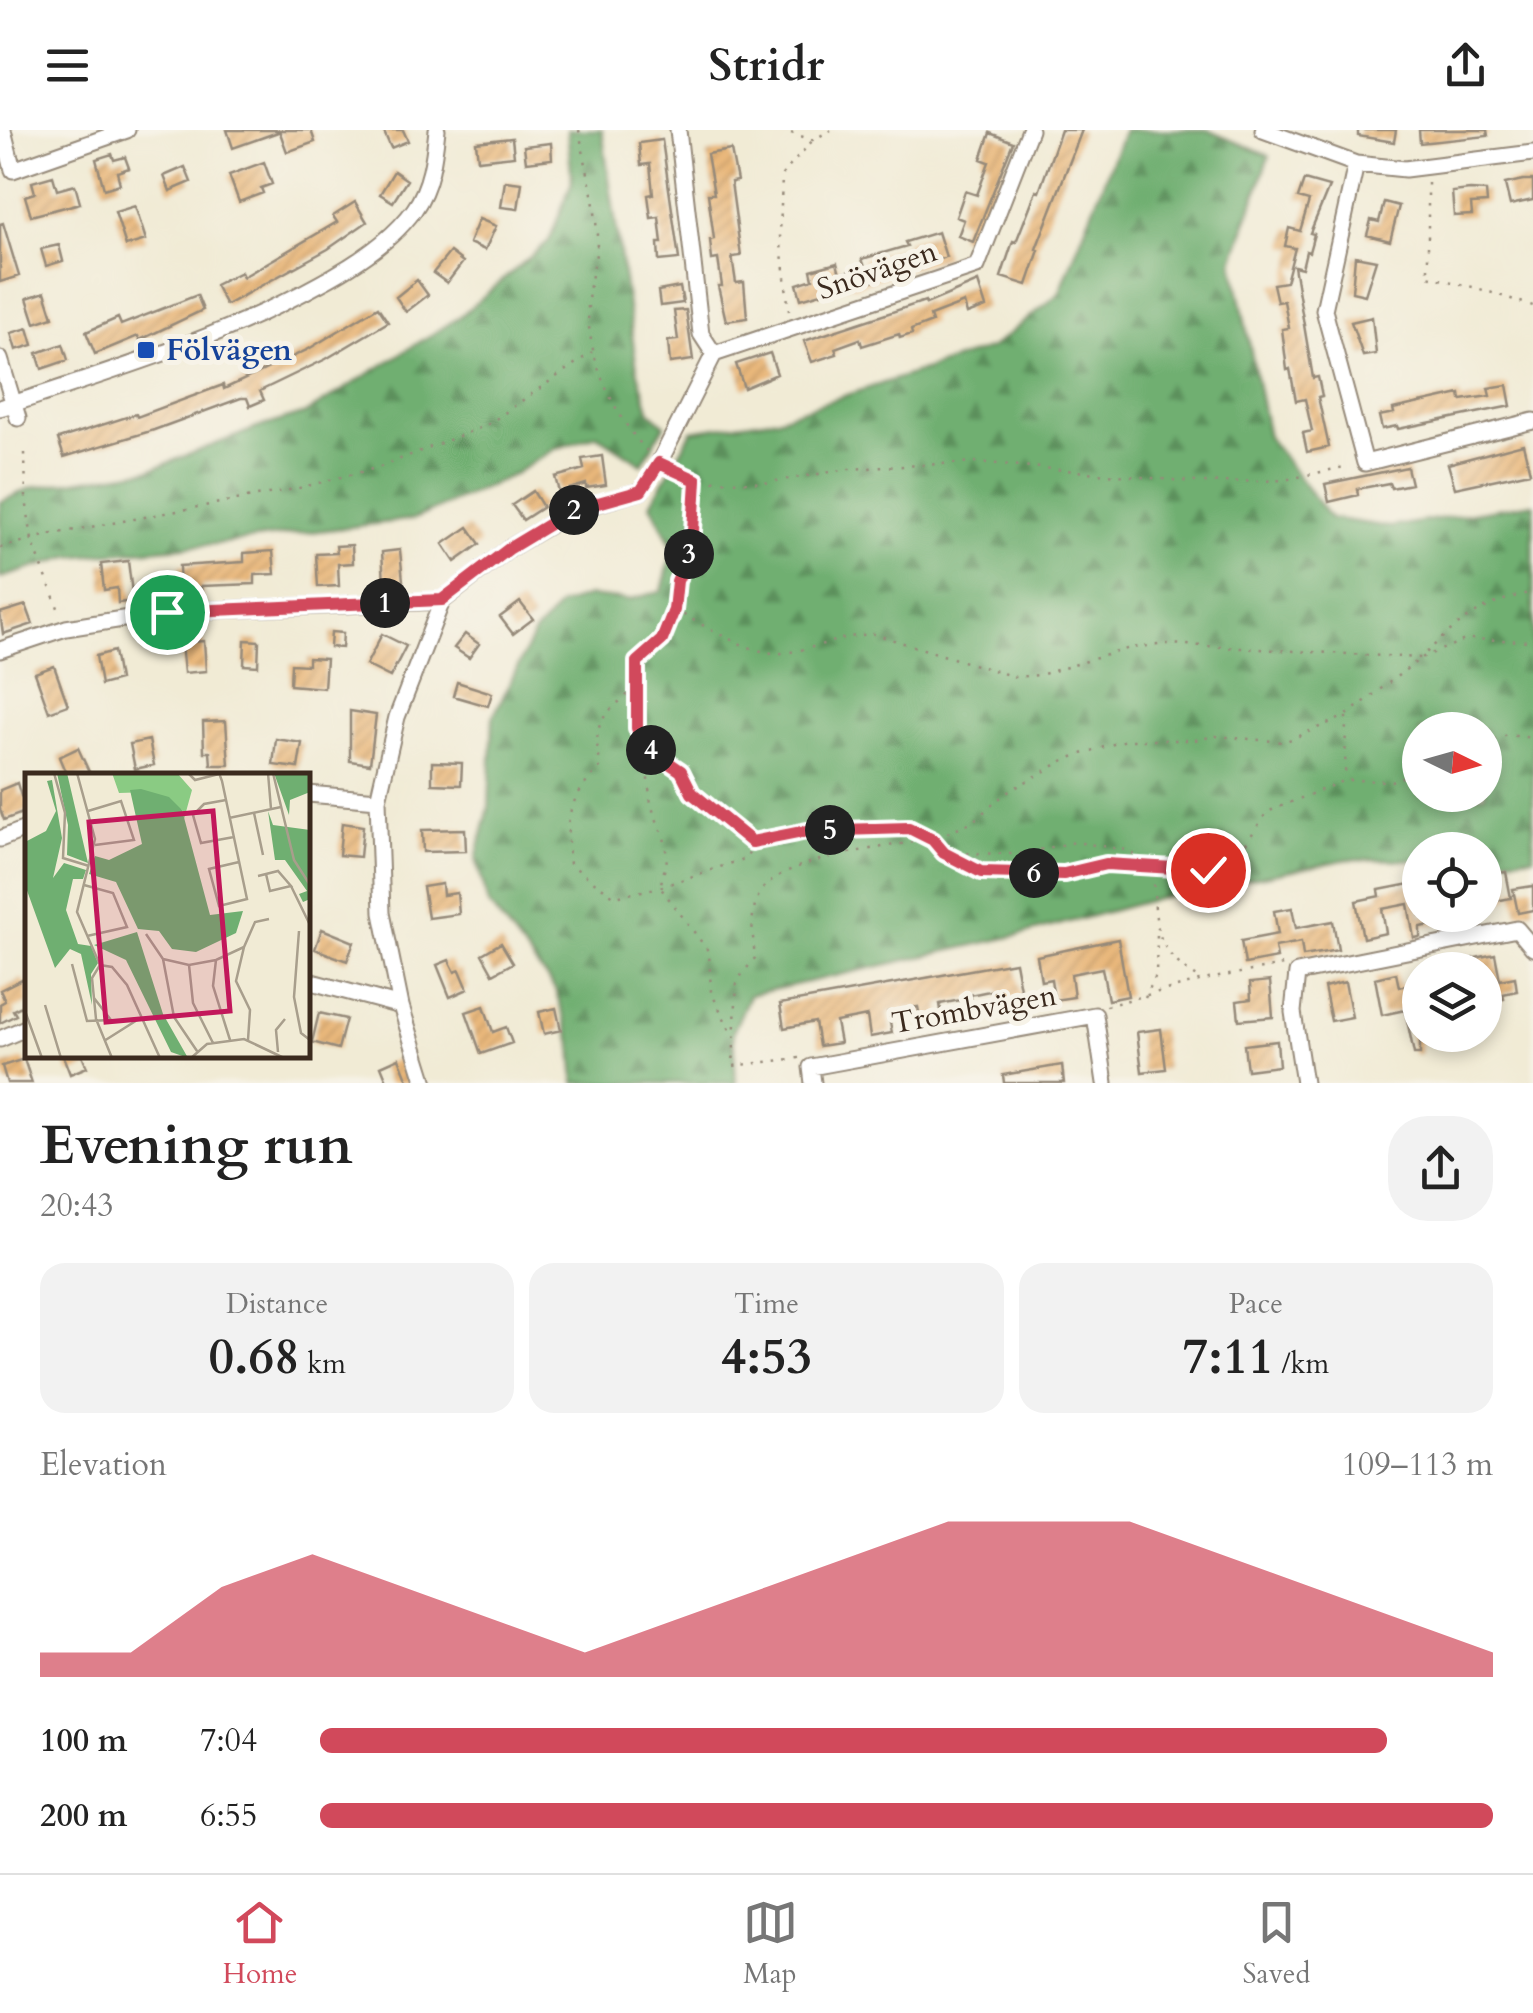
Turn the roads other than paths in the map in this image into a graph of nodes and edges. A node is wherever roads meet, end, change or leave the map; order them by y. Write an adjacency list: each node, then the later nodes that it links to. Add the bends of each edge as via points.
1 (3, 130): 2 (street, via 13,170)
2 (127, 130)
3 (437, 130): 11 (street, via 433,168 415,209 379,246 338,274 201,341)
4 (678, 130): 9 (street, via 701,334)
5 (1030, 130): 9 (street, Snövägen, via 976,266)
6 (1263, 130): 8 (street)
7 (1533, 153): 8 (street, via 1405,169)
8 (1356, 164): 12 (street, via 1324,310 1365,463)
9 (714, 354): 13 (street)
10 (0, 359): 11 (street)
11 (11, 410)
12 (1533, 421)
13 (659, 463)
14 (641, 491): 15 (street, via 573,510)
15 (442, 600): 16 (street, via 167,612 66,628); 18 (street, via 397,717)
16 (0, 650)
17 (310, 794): 18 (street)
18 (378, 800): 23 (street, via 382,913)
19 (25, 829): 20 (street)
20 (0, 838)
21 (1533, 948): 29 (street, via 1517,928 1297,973 1293,1012)
22 (310, 982): 23 (street)
23 (401, 1006): 27 (street)
24 (25, 1027): 25 (street)
25 (0, 1038)
26 (812, 1075): 28 (street, Trombvägen, via 1095,1015)
27 (425, 1083)
28 (1106, 1083)
29 (1304, 1083)

